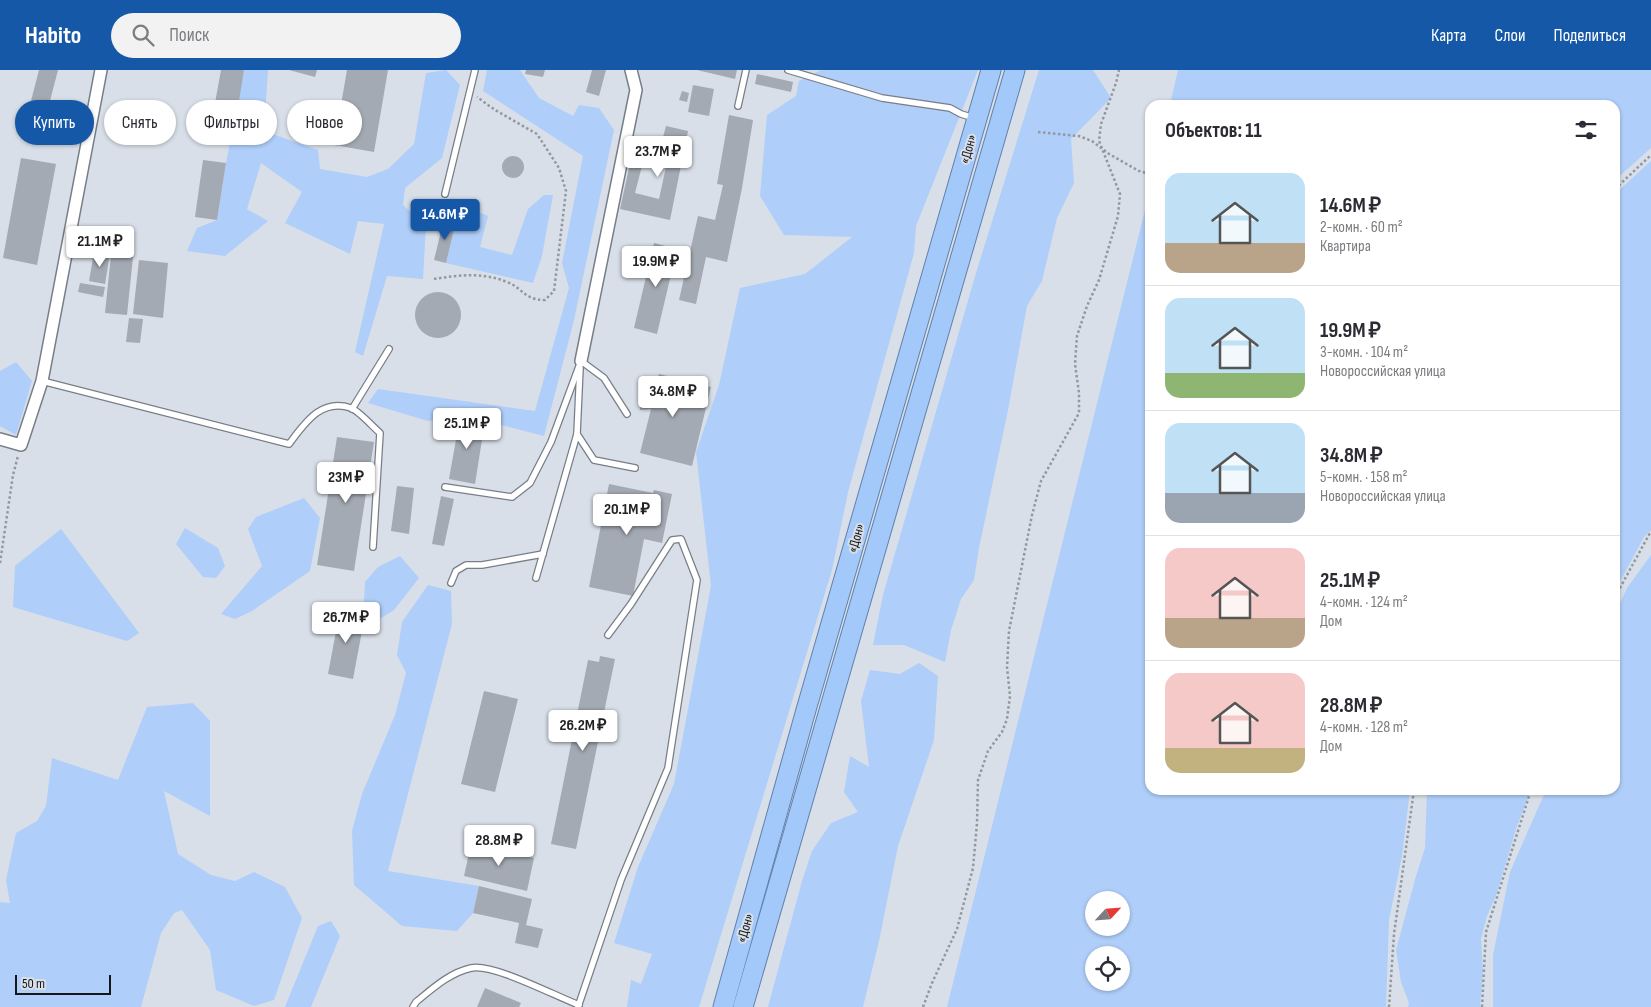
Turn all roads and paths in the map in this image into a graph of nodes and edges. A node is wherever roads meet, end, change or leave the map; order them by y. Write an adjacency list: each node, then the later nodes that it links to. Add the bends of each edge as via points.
1 (102, 70): 22 (street)
2 (475, 70): 10 (lane)
3 (631, 70): 21 (street, via 636,90)
4 (746, 70): 11 (lane)
5 (788, 70): 9 (lane)
6 (991, 70): 12 (highway, «Дон»)
7 (1015, 70): 43 (highway, «Дон»)
8 (1119, 70): 14 (path, via 1101,124 1099,141)
9 (805, 72): 12 (lane, via 882,98 950,108)
10 (470, 91): 18 (lane); 19 (path, via 536,134 559,168 566,191 554,292 545,300 534,300 508,282 470,274)
11 (738, 106)
12 (976, 119): 42 (highway, «Дон»)
13 (1038, 132): 14 (path, via 1079,136)
14 (1102, 148): 16 (path); 44 (path, via 1120,194 1118,216 1099,280 1077,336 1075,364 1079,413 1041,481 1032,515 1009,631 1007,719 988,751 978,780 973,868 957,929)
15 (1651, 156): 17 (path)
16 (1145, 172)
17 (1620, 184)
18 (445, 194)
19 (434, 278)
20 (389, 349): 23 (lane)
21 (580, 361): 24 (lane, via 604,378); 25 (lane); 29 (lane, via 551,442 530,483 512,497)
22 (42, 381): 23 (lane, via 289,444 308,418 331,405); 27 (street)
23 (352, 409): 31 (lane, via 380,433)
24 (627, 414)
25 (577, 434): 28 (lane, via 594,460); 32 (lane)
26 (0, 440): 27 (street)
27 (21, 446): 33 (path, via 13,475)
28 (635, 468)
29 (445, 487)
30 (1651, 531): 36 (path)
31 (373, 547)
32 (543, 554): 34 (lane); 35 (lane, via 466,565 456,571)
33 (0, 563)
34 (536, 578)
35 (451, 582)
36 (1620, 588)
37 (608, 635): 40 (lane, via 672,540 681,539 698,580 668,768 621,880)
38 (1413, 795): 45 (path, via 1394,934)
39 (1529, 795): 46 (path, via 1486,932)
40 (578, 1006): 41 (lane, via 497,971 472,968 447,978)
41 (413, 1007)
42 (723, 1007)
43 (743, 1007)
44 (923, 1007)
45 (1389, 1007)
46 (1482, 1007)

